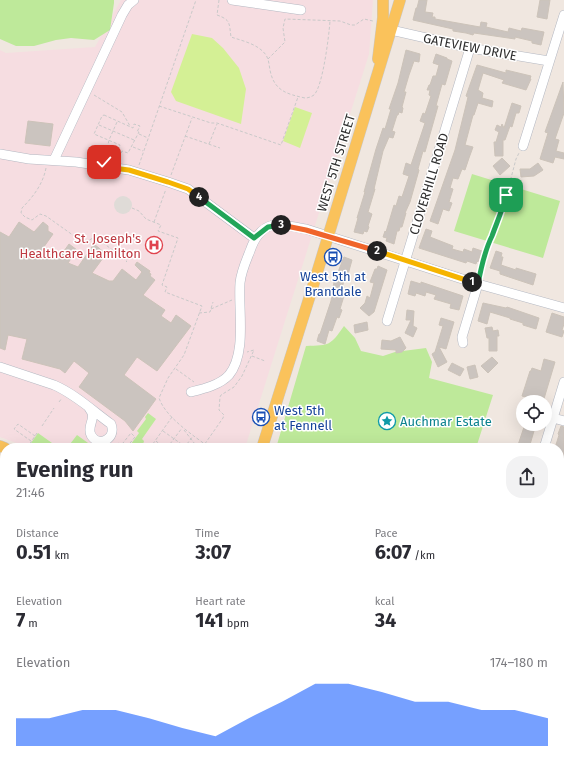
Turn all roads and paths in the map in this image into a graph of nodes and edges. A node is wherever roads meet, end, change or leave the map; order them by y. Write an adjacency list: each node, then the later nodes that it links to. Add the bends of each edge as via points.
1 (134, 0): 36 (street, via 122,15)
2 (196, 0): 18 (path)
3 (219, 0): 13 (path, via 217,15 229,22 231,37 254,45)
4 (232, 0): 7 (street)
5 (383, 0): 15 (main road)
6 (400, 0): 11 (main road, WEST 5TH STREET)
7 (300, 10)
8 (564, 15): 14 (street)
9 (330, 21): 10 (path, via 355,25 364,19); 13 (path, via 285,19 286,42); 16 (path, via 318,87 314,95 308,99)
10 (374, 21)
11 (391, 30): 12 (street, GATEVIEW DRIVE); 15 (main road, WEST 5TH STREET)
12 (470, 48): 14 (street, GATEVIEW DRIVE); 45 (street, CLOVERHILL ROAD)
13 (268, 59): 16 (path, via 275,86)
14 (549, 61): 31 (street)
15 (376, 81): 43 (main road, WEST 5TH STREET)
16 (298, 97): 21 (path, via 281,145)
17 (98, 98): 23 (path, via 122,112)
18 (159, 106): 19 (path); 27 (path)
19 (192, 117): 21 (path); 26 (path)
20 (117, 121): 22 (path, via 104,115); 23 (path); 24 (path)
21 (217, 123): 30 (path)
22 (98, 124): 24 (path); 28 (path, via 94,134)
23 (130, 126): 25 (path, via 140,126)
24 (113, 131): 28 (path); 29 (path)
25 (138, 134): 27 (path); 29 (path)
26 (185, 136): 30 (path); 39 (path)
27 (148, 138): 34 (path)
28 (109, 140): 32 (path, via 120,145 117,152 121,154 122,151 128,154); 37 (path)
29 (135, 141): 32 (path)
30 (209, 144): 33 (path)
31 (523, 146): 47 (path, via 516,159)
32 (132, 147): 34 (path)
33 (220, 148)
34 (144, 152): 38 (path)
35 (0, 154): 36 (street)
36 (51, 160): 37 (street); 46 (path, via 36,192 22,208 21,213 25,218 32,220 40,214 46,216 84,244 96,238)
37 (104, 167): 44 (street, via 137,172 188,189)
38 (138, 168)
39 (170, 177)
40 (167, 187): 42 (path)
41 (132, 208): 42 (path)
42 (154, 222): 52 (path, via 161,225 158,231 178,238 162,284 167,287 165,292 202,306)
43 (328, 237): 44 (street, via 281,225 268,227); 45 (street); 89 (main road, WEST 5TH STREET)
44 (254, 238): 48 (street, via 243,269)
45 (406, 260): 47 (street); 53 (street, CLOVERHILL ROAD)
46 (126, 262)
47 (478, 284): 50 (street); 54 (street, via 462,337)
48 (240, 296): 51 (path); 62 (street, via 240,331 235,366 220,382)
49 (214, 302): 51 (path)
50 (564, 308)
51 (211, 310): 52 (path)
52 (199, 313): 59 (path, via 184,355)
53 (387, 321)
54 (463, 343)
55 (244, 353): 56 (path, via 254,350)
56 (252, 356): 57 (path); 88 (path, via 234,387 220,398 219,410 224,415)
57 (265, 360)
58 (0, 366): 66 (street, via 62,388)
59 (175, 369): 61 (path); 67 (path, via 159,398 162,406)
60 (564, 382): 68 (street)
61 (198, 384)
62 (190, 392)
63 (63, 396): 64 (path)
64 (59, 402)
65 (54, 408): 70 (path)
66 (89, 408)
67 (173, 416): 71 (path); 72 (path)
68 (553, 418): 69 (street); 90 (street)
69 (564, 421)
70 (42, 426)
71 (182, 428): 75 (path); 76 (path); 77 (path)
72 (163, 430): 76 (path); 79 (path)
73 (37, 433): 74 (path)
74 (34, 436): 78 (path); 78 (path, via 18,424 14,429)
75 (193, 436): 77 (path); 87 (path)
76 (174, 439): 83 (path); 84 (path)
77 (191, 439): 85 (path); 86 (path)
78 (31, 441)
79 (155, 441): 82 (path)
80 (123, 443): 81 (path, via 131,433 135,436)
81 (129, 443)
82 (158, 443)
83 (171, 443)
84 (179, 443)
85 (188, 443)
86 (194, 443)
87 (204, 443)
88 (206, 443)
89 (264, 443)
90 (546, 443)

